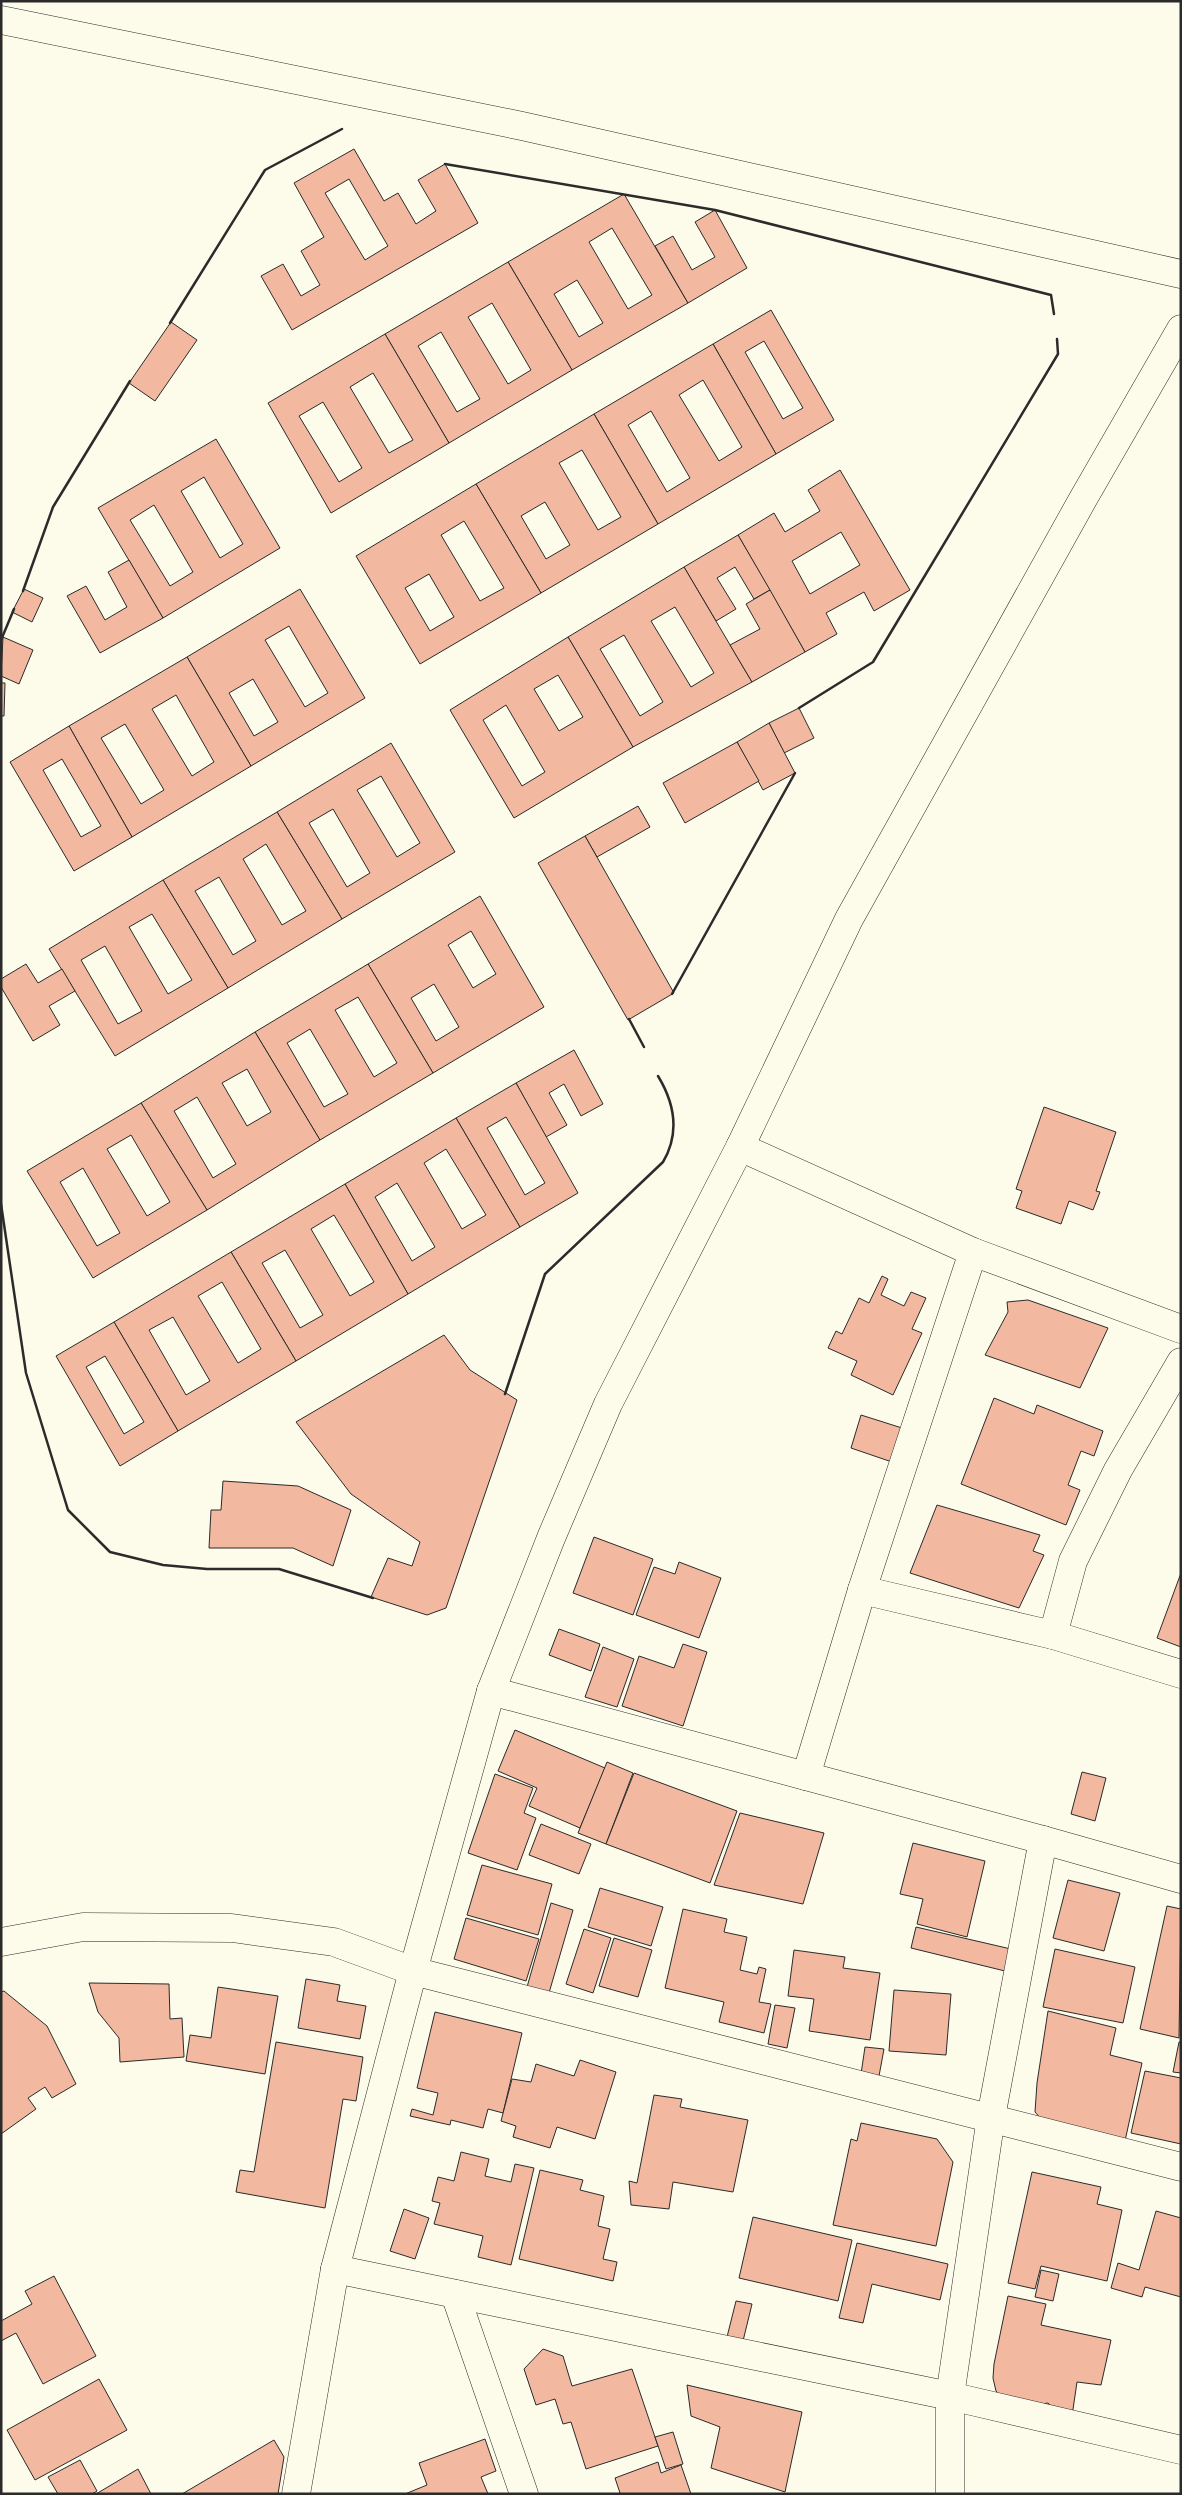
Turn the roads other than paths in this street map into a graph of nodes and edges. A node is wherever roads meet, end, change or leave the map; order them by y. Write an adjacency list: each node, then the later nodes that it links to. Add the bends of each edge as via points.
1 (1, 20): 2 (street, via 522,126)
2 (1181, 274)
3 (1181, 329): 4 (street, via 1082,498 849,920)
4 (740, 1147): 5 (street); 11 (street, via 608,1404)
5 (973, 1252): 6 (street); 8 (street)
6 (1181, 1328)
7 (1181, 1362): 9 (street, via 1118,1470 1073,1561)
8 (862, 1590): 9 (street); 12 (street)
9 (1053, 1635): 10 (street)
10 (1181, 1674)
11 (491, 1691): 12 (street); 16 (street)
12 (806, 1776): 13 (street)
13 (1043, 1840): 14 (street); 17 (street)
14 (1181, 1879)
15 (1, 1942): 16 (street, via 83,1927 232,1928 334,1942)
16 (413, 1971): 17 (street); 19 (street)
17 (991, 2117): 18 (street); 21 (street)
18 (1181, 2167)
19 (335, 2269): 20 (street); 23 (street)
20 (455, 2294): 21 (street); 24 (street)
21 (950, 2396): 22 (street); 25 (street)
22 (1181, 2450)
23 (296, 2494)
24 (524, 2494)
25 (950, 2494)

